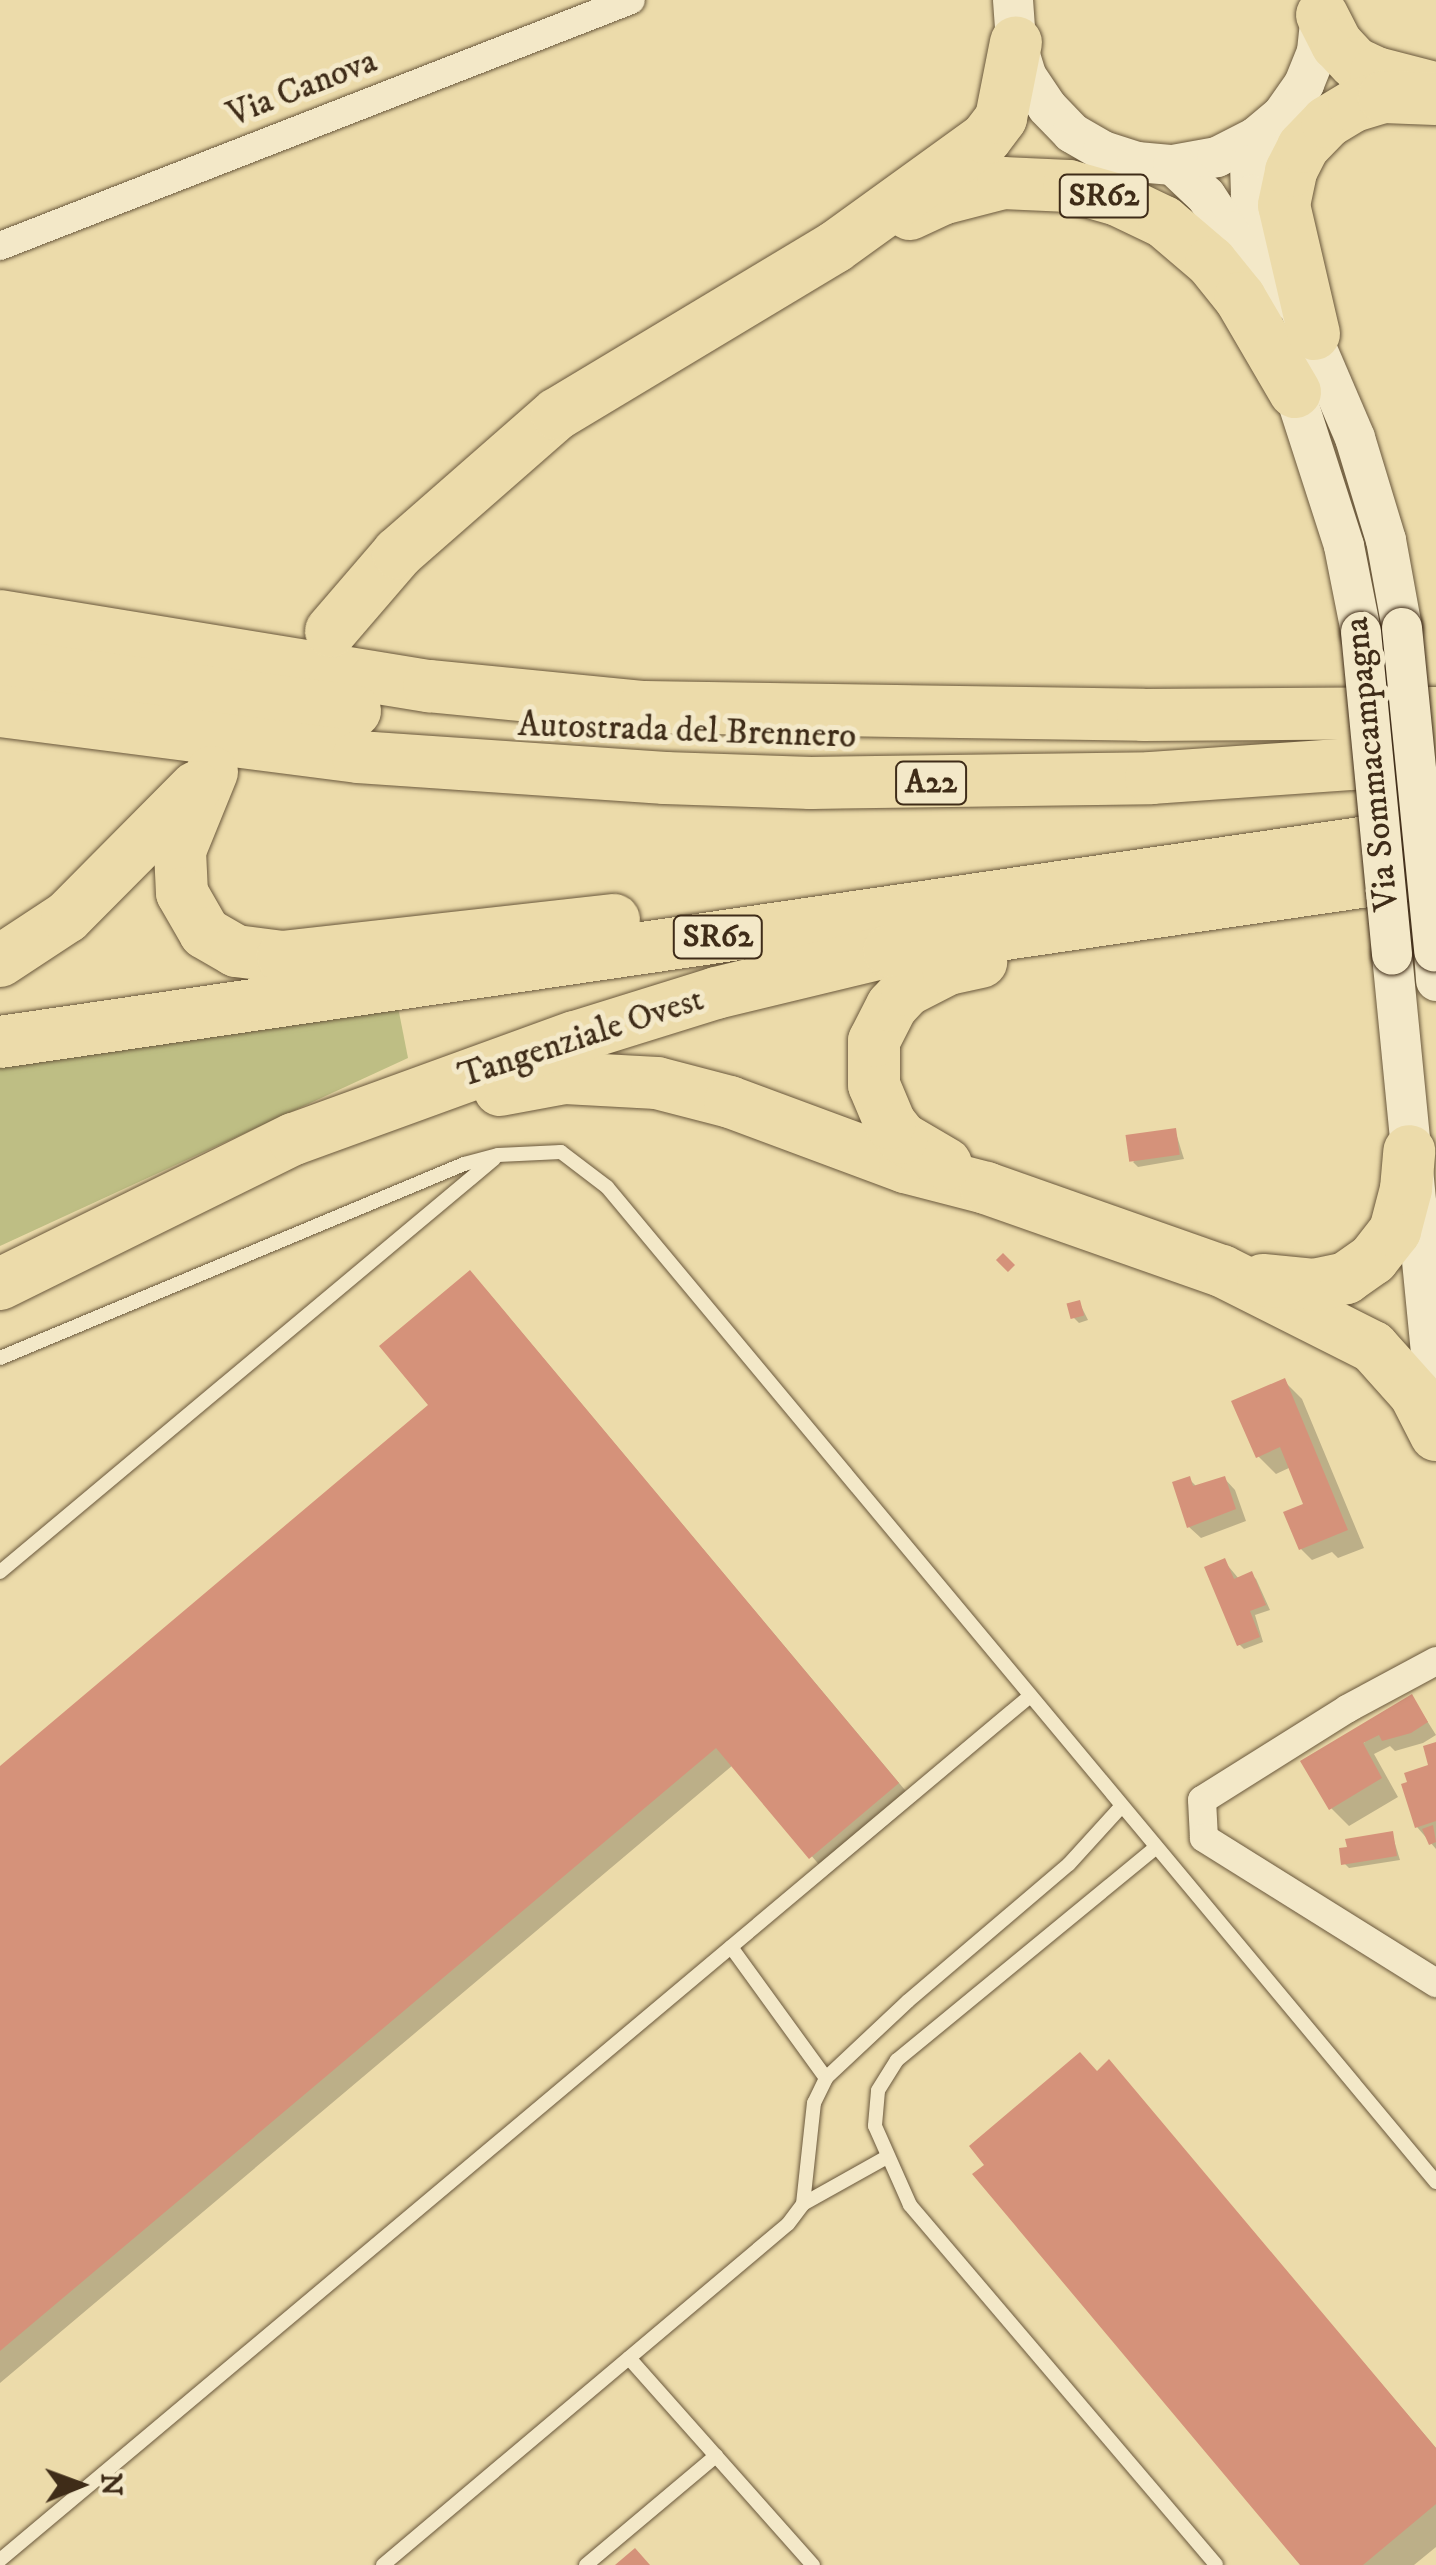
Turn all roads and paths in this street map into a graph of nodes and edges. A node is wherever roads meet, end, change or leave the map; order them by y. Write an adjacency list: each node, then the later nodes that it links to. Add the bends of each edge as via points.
1 (630, 0): 8 (street, Via Canova)
2 (1322, 8): 4 (highway, via 1337,44 1355,63); 6 (street, via 1317,51 1304,84)
3 (1012, 12): 7 (street, via 1028,76 1072,133 1120,157); 9 (highway, SR62, via 1001,118 986,138)
4 (1436, 89)
5 (1436, 99): 10 (highway, via 1384,97 1354,106 1327,122 1290,171 1284,206)
6 (1256, 137): 7 (street, via 1217,157); 10 (street, Via Sommacampagna, via 1252,195)
7 (1173, 165): 11 (street, Via Sommacampagna, via 1206,196 1229,231)
8 (0, 246)
9 (835, 247): 11 (highway, SR62, via 945,198 1003,183 1069,186 1118,200 1164,222 1211,262); 13 (highway, SR62, via 557,414 398,553)
10 (1314, 334): 23 (street, Via Sommacampagna, bridge, via 1356,438 1402,628)
11 (1295, 392): 26 (street, Via Sommacampagna, bridge, via 1344,546 1361,632)
12 (0, 616): 16 (highway, via 429,686 644,707)
13 (331, 631)
14 (0, 664): 16 (highway, Autostrada del Brennero / A22, via 426,719 611,732 1104,736)
15 (0, 710): 17 (highway, Autostrada del Brennero / A22, via 358,757 793,783 1151,778)
16 (1436, 713)
17 (1436, 758)
18 (1436, 832): 20 (highway, Tangenziale Ovest / SR62)
19 (1436, 872): 21 (highway, Tangenziale Ovest / SR62)
20 (1079, 881): 22 (highway, SR62, via 843,895 256,955 205,933 182,892 180,851 212,772 67,918); 24 (highway, Tangenziale Ovest / SR62)
21 (1282, 890): 25 (highway, Tangenziale Ovest / SR62, via 889,952 716,994 575,1037); 28 (highway, SR62, via 1160,934 948,969 907,990 874,1041 880,1104 902,1138)
22 (0, 962)
23 (1435, 966)
24 (0, 1042)
25 (294, 1139): 28 (highway, SR62, via 534,1083 594,1078 657,1083 716,1099 904,1168); 30 (highway, Tangenziale Ovest / SR62)
26 (1409, 1150): 29 (highway, SR62, via 1395,1231 1360,1270 1332,1282 1294,1286); 32 (street, Via Sommacampagna)
27 (498, 1155): 31 (lane, via 364,1204); 34 (lane); 36 (lane, via 561,1152 607,1187)
28 (986, 1188): 29 (highway, SR62)
29 (1222, 1272): 33 (highway, SR62, via 1373,1347 1415,1394)
30 (0, 1284)
31 (0, 1358)
32 (1436, 1404)
33 (1436, 1435)
34 (0, 1572)
35 (1436, 1661): 40 (street, via 1202,1800 1204,1838)
36 (1030, 1696): 37 (lane); 39 (lane)
37 (1120, 1808): 38 (lane); 41 (lane, via 1069,1864)
38 (1154, 1849): 42 (lane, via 897,2060 878,2090 875,2126); 43 (lane)
39 (731, 1947): 41 (lane); 47 (lane)
40 (1436, 1983)
41 (826, 2078): 44 (lane, via 814,2103)
42 (887, 2156): 44 (lane); 51 (lane, via 910,2204)
43 (1436, 2182)
44 (804, 2204): 45 (lane)
45 (629, 2358): 46 (lane); 48 (lane)
46 (716, 2456): 49 (lane); 50 (lane)
47 (0, 2560)
48 (383, 2565)
49 (586, 2565)
50 (813, 2565)
51 (1216, 2565)

